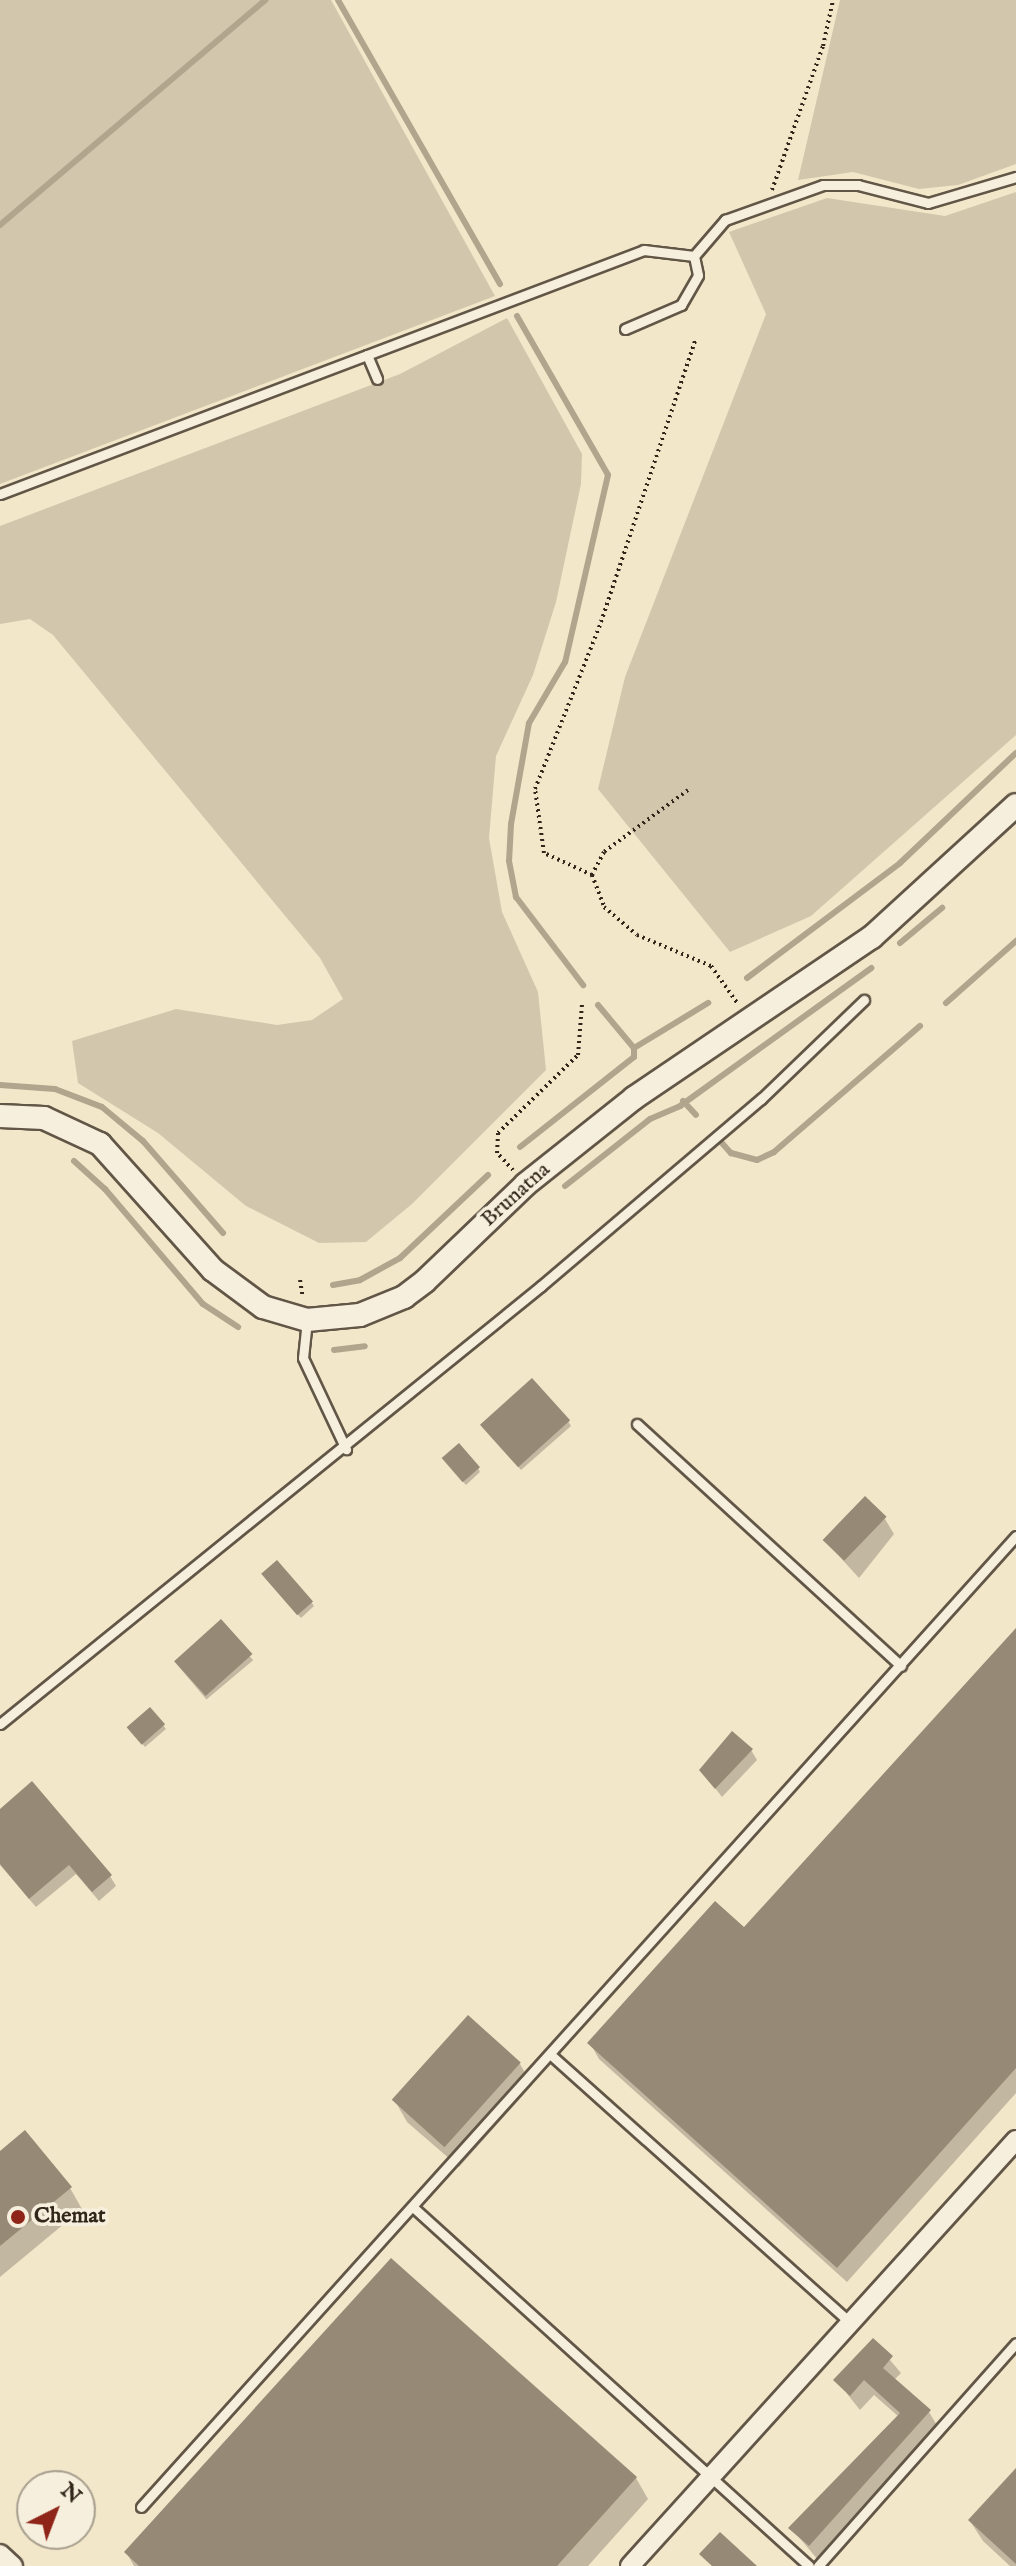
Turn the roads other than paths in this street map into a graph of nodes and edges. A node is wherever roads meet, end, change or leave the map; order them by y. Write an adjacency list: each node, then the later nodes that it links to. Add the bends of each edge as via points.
1 (1016, 177): 2 (lane, via 928,203 840,183 725,220)
2 (694, 256): 3 (lane, via 698,275 681,305); 4 (lane, via 644,250)
3 (625, 329)
4 (367, 355): 5 (lane); 6 (lane)
5 (377, 379)
6 (0, 494)
7 (1016, 805): 10 (street, Brunatna, via 872,937 583,1136 404,1297 360,1315)
8 (864, 1000): 12 (lane, via 761,1099)
9 (0, 1116): 10 (street, Brunatna, via 44,1118 100,1144 238,1292 263,1307)
10 (310, 1311): 12 (lane, via 303,1358)
11 (637, 1424): 14 (lane)
12 (346, 1449): 15 (lane)
13 (1016, 1536): 14 (lane)
14 (901, 1666): 16 (lane)
15 (0, 1724)
16 (551, 2055): 18 (lane); 19 (lane)
17 (1016, 2140): 19 (street)
18 (414, 2208): 21 (lane); 22 (lane)
19 (852, 2324): 21 (street)
20 (1016, 2343): 27 (lane)
21 (711, 2477): 25 (street); 26 (lane)
22 (141, 2507)
23 (0, 2554): 24 (street)
24 (13, 2566)
25 (630, 2566)
26 (809, 2566)
27 (818, 2566)

